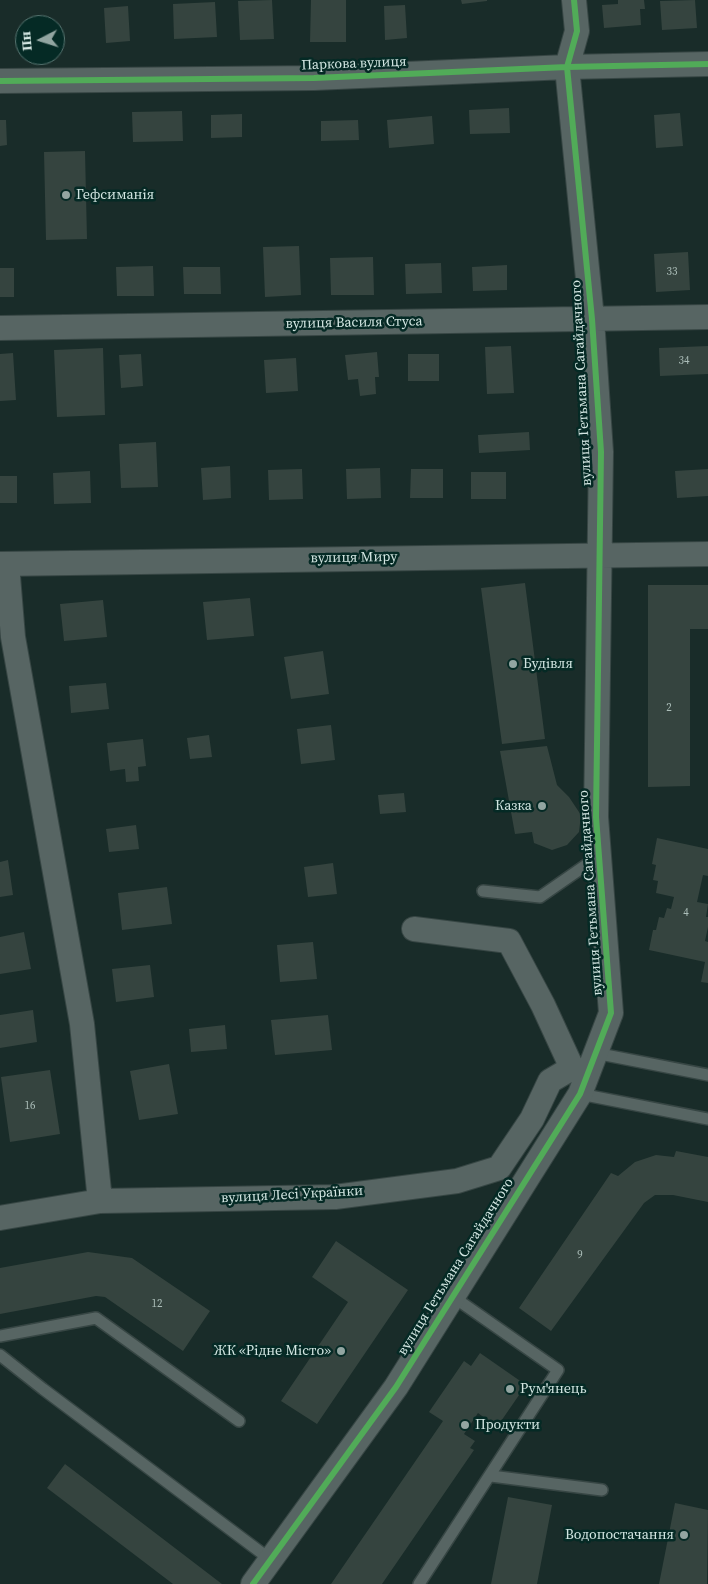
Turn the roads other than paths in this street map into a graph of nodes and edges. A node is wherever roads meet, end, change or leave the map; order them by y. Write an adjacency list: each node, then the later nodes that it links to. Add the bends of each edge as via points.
1 (574, 0): 3 (street, via 577,31)
2 (708, 64): 3 (street, Паркова вулиця)
3 (567, 67): 4 (street, Паркова вулиця, via 314,78); 6 (street, вулиця Гетьмана Сагайдачного)
4 (0, 81)
5 (708, 317): 6 (street, вулиця Василя Стуса)
6 (592, 319): 7 (street, вулиця Василя Стуса); 9 (street, вулиця Гетьмана Сагайдачного, via 601,452)
7 (0, 328)
8 (708, 554): 9 (street, вулиця Миру)
9 (600, 555): 10 (street, вулиця Миру); 11 (street, вулиця Гетьмана Сагайдачного, via 596,817)
10 (3, 564): 17 (street, via 13,637 82,1024)
11 (599, 856): 12 (lane, via 540,897); 14 (street, вулиця Гетьмана Сагайдачного, via 611,1013)
12 (483, 891)
13 (414, 929): 14 (street, via 509,941)
14 (584, 1072): 15 (lane); 16 (lane); 17 (street, вулиця Лесі Українки, via 550,1081 532,1119 499,1168 457,1181 335,1197); 19 (street, вулиця Гетьмана Сагайдачного)
15 (708, 1075)
16 (708, 1119)
17 (100, 1201): 18 (street, вулиця Лесі Українки)
18 (0, 1218)
19 (452, 1296): 23 (lane, via 558,1370); 25 (street, вулиця Гетьмана Сагайдачного, via 396,1387)
20 (0, 1336): 22 (lane, via 96,1318)
21 (0, 1355): 25 (lane)
22 (239, 1421)
23 (490, 1476): 24 (lane); 27 (lane)
24 (602, 1490)
25 (271, 1560): 26 (street, вулиця Гетьмана Сагайдачного)
26 (253, 1584)
27 (419, 1584)

